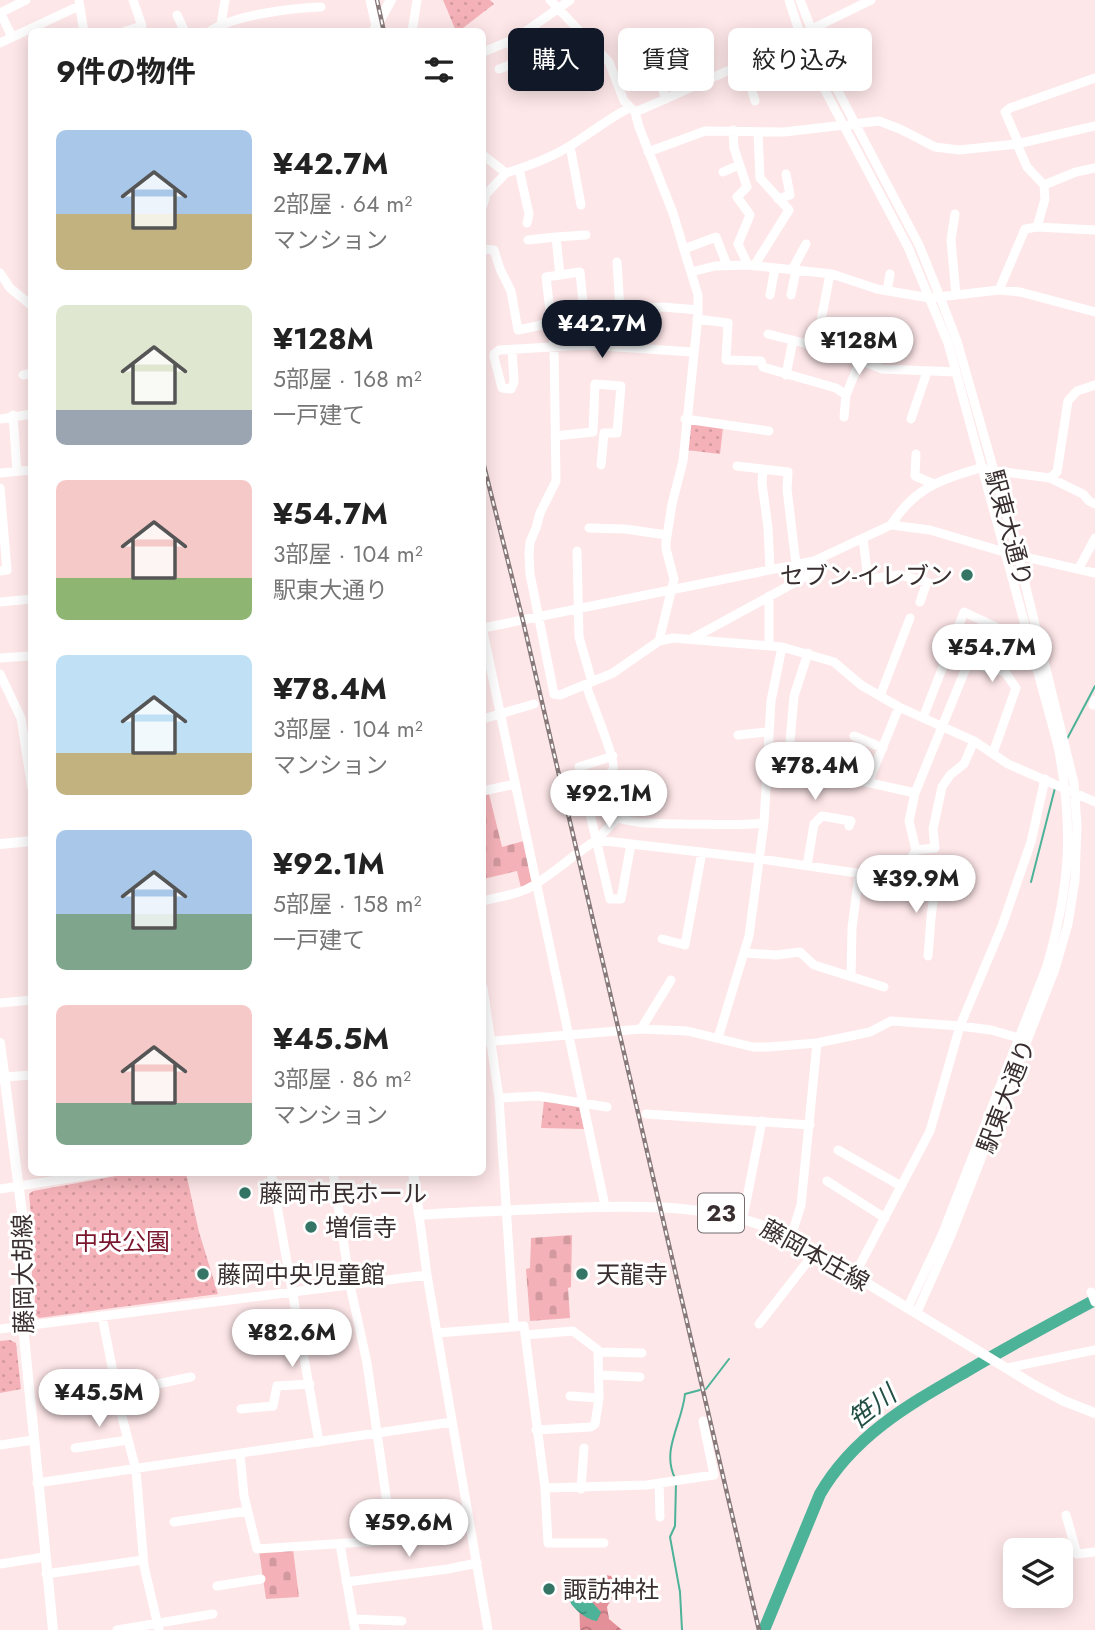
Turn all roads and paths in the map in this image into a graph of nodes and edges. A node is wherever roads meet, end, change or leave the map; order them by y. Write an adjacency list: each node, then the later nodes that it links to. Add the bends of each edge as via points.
1 (26, 0): 15 (street)
2 (134, 0): 19 (street, via 142,26)
3 (225, 0): 21 (street)
4 (370, 0): 22 (street)
5 (391, 0): 23 (main road)
6 (418, 0): 24 (street)
7 (550, 0): 14 (street)
8 (570, 0): 14 (street)
9 (789, 0): 26 (street, 駅東大通り)
10 (800, 0): 27 (street, 駅東大通り)
11 (871, 0): 28 (street)
12 (79, 3): 17 (street); 18 (street)
13 (321, 6): 21 (street)
14 (559, 7): 25 (street); 44 (street, via 609,62)
15 (0, 13): 30 (street)
16 (177, 15): 20 (street)
17 (30, 28)
18 (83, 28)
19 (136, 28)
20 (183, 28)
21 (222, 28)
22 (374, 28)
23 (375, 28)
24 (413, 28)
25 (529, 28)
26 (798, 28)
27 (809, 28)
28 (814, 28)
29 (28, 29): 30 (street)
30 (12, 37): 32 (street)
31 (508, 42): 33 (street)
32 (0, 43)
33 (486, 51)
34 (508, 66): 35 (street)
35 (499, 69)
36 (728, 70): 42 (street)
37 (1095, 78): 49 (street, via 1005,112)
38 (663, 91): 42 (street)
39 (752, 91): 43 (street)
40 (827, 91): 45 (street, 駅東大通り)
41 (835, 91): 45 (street, 駅東大通り)
42 (666, 99): 44 (street)
43 (755, 101)
44 (632, 110): 50 (street, via 605,120); 51 (street)
45 (850, 125): 48 (street); 49 (street, via 879,121 935,147 959,150); 88 (street, 駅東大通り)
46 (1095, 126): 49 (street)
47 (733, 131): 48 (street); 51 (street, via 705,131); 53 (street)
48 (758, 131): 61 (street, via 760,178)
49 (1018, 144): 59 (street, via 1027,167)
50 (570, 146): 55 (street); 62 (street)
51 (648, 152): 72 (street)
52 (486, 157): 57 (street)
53 (739, 165): 56 (street); 75 (street, via 747,187 737,197 750,215 738,244)
54 (1095, 168): 59 (street)
55 (519, 169): 57 (street); 64 (street)
56 (723, 172)
57 (506, 173): 60 (street)
58 (786, 174): 61 (street, via 790,195)
59 (1044, 186): 65 (street)
60 (486, 194)
61 (778, 198): 75 (street, via 789,210)
62 (581, 205)
63 (955, 214): 87 (street, via 951,240)
64 (527, 223)
65 (1037, 227): 66 (street); 83 (street, via 1025,229)
66 (1095, 230)
67 (586, 235): 68 (street)
68 (556, 237): 69 (street); 82 (street)
69 (528, 240)
70 (806, 244): 77 (street)
71 (486, 249): 94 (street, via 494,250 511,290 518,330)
72 (684, 249): 74 (street, via 716,237); 78 (street)
73 (617, 262): 90 (street)
74 (727, 265): 75 (street); 78 (street)
75 (751, 265): 76 (street)
76 (775, 268): 77 (street); 85 (street)
77 (794, 270): 80 (street); 86 (street)
78 (691, 272): 92 (street)
79 (0, 273): 89 (street)
80 (830, 274): 84 (street); 99 (street)
81 (890, 274): 84 (street)
82 (560, 275): 93 (street, via 580,272); 94 (street, via 546,277)
83 (999, 290): 87 (street); 91 (street)
84 (887, 291): 88 (street)
85 (769, 295)
86 (791, 295)
87 (956, 296): 88 (street)
88 (935, 297): 104 (street, 駅東大通り); 125 (street, 駅東大通り, via 957,341)
89 (28, 303)
90 (620, 310): 92 (street, via 663,307); 93 (street)
91 (1095, 312)
92 (698, 314): 101 (street); 105 (street, via 728,323 726,360 761,361 763,367)
93 (585, 316): 94 (street); 98 (street)
94 (552, 324): 97 (street)
95 (768, 334): 96 (street)
96 (793, 340): 99 (street); 105 (street)
97 (554, 345): 98 (street); 100 (street); 117 (street)
98 (587, 345): 101 (street)
99 (816, 346): 102 (street)
100 (512, 349)
101 (692, 352): 112 (street)
102 (860, 361): 103 (street, via 882,369); 107 (street)
103 (928, 372): 104 (street); 113 (street)
104 (956, 372): 121 (street, 駅東大通り)
105 (786, 375): 107 (street)
106 (1095, 385): 127 (street, via 1077,391 1068,401 1057,472)
107 (846, 395): 110 (street)
108 (28, 414): 109 (street)
109 (13, 415): 111 (street); 124 (street)
110 (844, 417)
111 (0, 418)
112 (685, 419): 114 (street); 133 (street)
113 (911, 419)
114 (769, 431)
115 (593, 432): 116 (street); 116 (street, via 596,384 621,386 617,433); 117 (street)
116 (604, 433): 119 (street)
117 (555, 436): 151 (street, via 556,481 530,542)
118 (916, 454): 128 (street, via 915,476)
119 (601, 465)
120 (737, 466): 122 (street)
121 (983, 468): 125 (street); 128 (street); 137 (street, 駅東大通り)
122 (763, 469): 140 (street, via 788,472); 142 (street)
123 (28, 470): 124 (street)
124 (17, 471): 126 (street)
125 (994, 471): 127 (street); 138 (street, 駅東大通り)
126 (0, 473)
127 (1050, 478): 130 (street)
128 (934, 484): 131 (street, via 903,507)
129 (0, 488): 143 (street, via 7,570)
130 (1095, 503)
131 (891, 525): 134 (street); 137 (street, via 930,530)
132 (589, 528): 133 (street)
133 (667, 535): 145 (street, via 674,579)
134 (863, 538): 139 (street); 149 (street, via 868,579 900,575 927,582)
135 (1095, 538): 141 (street)
136 (577, 551): 150 (street)
137 (1004, 552): 138 (street); 154 (street, 駅東大通り)
138 (1018, 555): 141 (street); 186 (street, 駅東大通り, via 1066,745)
139 (814, 561): 140 (street); 146 (street, via 814,572)
140 (796, 564): 142 (street)
141 (1079, 568): 144 (street)
142 (771, 570): 145 (street)
143 (0, 572)
144 (1095, 573)
145 (671, 590): 150 (street); 156 (street)
146 (769, 596): 155 (street); 158 (street)
147 (28, 599): 148 (street)
148 (0, 602)
149 (920, 603)
150 (579, 608): 151 (street); 164 (street, via 579,637)
151 (538, 618): 153 (street); 164 (street, via 554,694)
152 (910, 618): 165 (street)
153 (486, 629)
154 (1028, 635): 170 (street, via 1017,650 990,642 996,627 964,612); 186 (street, 駅東大通り)
155 (691, 639): 156 (street); 158 (street)
156 (659, 641): 164 (street)
157 (486, 645): 168 (street)
158 (769, 645): 159 (street)
159 (782, 647): 160 (street); 172 (street)
160 (808, 653): 165 (street, via 834,662); 181 (street, via 794,696)
161 (28, 656): 162 (street)
162 (0, 658)
163 (0, 674): 180 (street, via 21,718)
164 (589, 684): 178 (street)
165 (880, 696): 167 (street)
166 (534, 704): 168 (street)
167 (899, 707): 170 (street); 176 (street)
168 (500, 714): 169 (street); 184 (street)
169 (486, 718)
170 (923, 718): 171 (street)
171 (941, 726): 175 (street); 177 (street, via 968,663 1004,672 1016,688); 187 (street)
172 (767, 732): 173 (street); 179 (street)
173 (738, 735)
174 (854, 736): 176 (street)
175 (974, 741): 177 (street); 196 (street, via 964,764 942,787 933,829 935,848)
176 (883, 748): 183 (street)
177 (993, 753): 182 (street)
178 (613, 756): 189 (street, via 612,772 600,780); 192 (street, via 579,767)
179 (768, 760): 181 (street); 190 (street)
180 (28, 763)
181 (788, 764): 183 (street)
182 (1045, 779): 186 (street); 212 (street, via 1031,842)
183 (869, 783): 187 (street)
184 (515, 785): 185 (street); 202 (street)
185 (486, 790)
186 (1070, 792): 188 (street); 216 (street, 駅東大通り, via 1067,879 1059,922); 250 (street, 駅東大通り, via 1077,825 1075,880 1055,969 950,1238)
187 (915, 793): 196 (street, via 909,821)
188 (1095, 802)
189 (617, 818): 190 (street, via 641,825); 192 (street)
190 (764, 824): 198 (street)
191 (849, 826): 199 (street, via 850,821 822,816 814,824)
192 (597, 840): 195 (street); 195 (street, via 610,899 621,899); 202 (street)
193 (28, 841): 194 (main road)
194 (0, 844)
195 (631, 844): 197 (street)
196 (916, 849): 201 (street)
197 (702, 852): 198 (street); 204 (street, via 685,945)
198 (760, 859): 199 (street); 205 (street)
199 (807, 866): 200 (street)
200 (859, 874): 201 (street); 207 (street)
201 (898, 879): 206 (street, via 934,897)
202 (536, 881): 203 (street, via 527,889); 214 (street)
203 (486, 900)
204 (662, 939)
205 (745, 953): 207 (street, via 800,952 814,965); 215 (street)
206 (928, 956)
207 (851, 977): 209 (street)
208 (671, 980): 213 (street)
209 (884, 987)
210 (28, 1000): 211 (street)
211 (0, 1003)
212 (960, 1026): 216 (street); 219 (street, via 891,1021 870,1032); 234 (street, via 930,1131)
213 (640, 1029): 214 (street); 215 (street)
214 (566, 1034): 217 (street); 223 (street)
215 (718, 1038): 219 (street, via 753,1047)
216 (1019, 1038): 250 (street, 駅東大通り)
217 (486, 1042): 222 (street)
218 (0, 1043): 221 (main road, 藤岡大胡線)
219 (817, 1043): 227 (street)
220 (28, 1076): 221 (street)
221 (3, 1080): 235 (main road, 藤岡大胡線)
222 (499, 1098): 223 (street, via 538,1096); 238 (street)
223 (582, 1103): 224 (street); 237 (street)
224 (607, 1107)
225 (646, 1114): 226 (street)
226 (762, 1121): 227 (street); 240 (street)
227 (810, 1125): 242 (street, via 802,1205)
228 (838, 1150): 234 (street)
229 (84, 1176): 235 (street)
230 (272, 1176): 247 (street)
231 (334, 1176): 246 (street)
232 (414, 1176): 239 (main road)
233 (827, 1181): 241 (street)
234 (901, 1186): 241 (street)
235 (20, 1187): 236 (street); 253 (main road, 藤岡大胡線)
236 (0, 1189)
237 (604, 1206): 238 (main road, 藤岡本庄線 / 23); 240 (main road, 藤岡本庄線 / 23, via 687,1208)
238 (508, 1210): 239 (main road, 藤岡本庄線 / 23); 254 (street)
239 (419, 1215): 244 (street)
240 (743, 1218): 242 (main road, 藤岡本庄線 / 23)
241 (885, 1218): 245 (street)
242 (791, 1237): 243 (main road, 藤岡本庄線 / 23)
243 (815, 1252): 245 (main road, 藤岡本庄線 / 23); 252 (street)
244 (427, 1275): 246 (street); 256 (street)
245 (854, 1276): 250 (main road, 藤岡本庄線 / 23)
246 (350, 1285): 247 (street); 274 (street)
247 (293, 1291): 251 (street); 265 (street)
248 (1091, 1292): 249 (street)
249 (1095, 1302)
250 (912, 1310): 261 (main road, 藤岡本庄線 / 23)
251 (102, 1316): 253 (street); 266 (street)
252 (759, 1324)
253 (23, 1326): 255 (street); 275 (main road, 藤岡大胡線)
254 (514, 1327): 256 (street); 257 (street, via 524,1326)
255 (0, 1329)
256 (437, 1333): 272 (street)
257 (526, 1335): 259 (street, via 573,1331); 273 (street)
258 (1095, 1350): 261 (street)
259 (598, 1352): 260 (street); 262 (street)
260 (642, 1353)
261 (1002, 1365): 270 (main road, 藤岡本庄線 / 23, via 1064,1401)
262 (599, 1375): 264 (street); 268 (street)
263 (191, 1377): 266 (street)
264 (640, 1377)
265 (310, 1384): 269 (street, via 277,1387 273,1406); 277 (street)
266 (119, 1392): 276 (street)
267 (570, 1396): 268 (street)
268 (599, 1398): 273 (street, via 595,1424 590,1427)
269 (241, 1409)
270 (1095, 1413)
271 (703, 1421): 284 (street, via 714,1475)
272 (452, 1422): 274 (street); 288 (street)
273 (536, 1430): 285 (street)
274 (376, 1434): 277 (street); 292 (street)
275 (33, 1440): 278 (street); 283 (main road, 藤岡大胡線)
276 (128, 1440): 279 (street); 282 (street)
277 (319, 1443): 281 (street)
278 (0, 1445)
279 (75, 1448)
280 (584, 1448): 286 (street)
281 (240, 1454): 282 (street); 287 (street)
282 (136, 1469): 283 (street); 297 (street)
283 (37, 1483): 296 (main road, 藤岡大胡線)
284 (659, 1483): 286 (street); 290 (street)
285 (545, 1488): 286 (street); 293 (street, via 548,1543)
286 (581, 1489)
287 (247, 1511): 291 (street); 294 (street, via 257,1549)
288 (468, 1511): 292 (street); 298 (street)
289 (1066, 1515): 295 (street, via 1077,1554)
290 (660, 1517)
291 (174, 1522)
292 (394, 1523): 294 (street, via 394,1540)
293 (604, 1543)
294 (340, 1544): 302 (street)
295 (1095, 1552)
296 (44, 1557): 299 (street); 300 (main road, 藤岡大胡線)
297 (143, 1560): 300 (street); 307 (street)
298 (477, 1563): 302 (street); 311 (street)
299 (0, 1564)
300 (46, 1574): 308 (main road, 藤岡大胡線)
301 (261, 1579): 303 (street)
302 (346, 1582): 305 (street)
303 (217, 1586)
304 (213, 1614): 307 (street)
305 (353, 1619): 306 (street); 310 (street)
306 (402, 1621)
307 (158, 1627): 309 (street)
308 (53, 1630)
309 (117, 1630)
310 (355, 1630)
311 (488, 1630)

